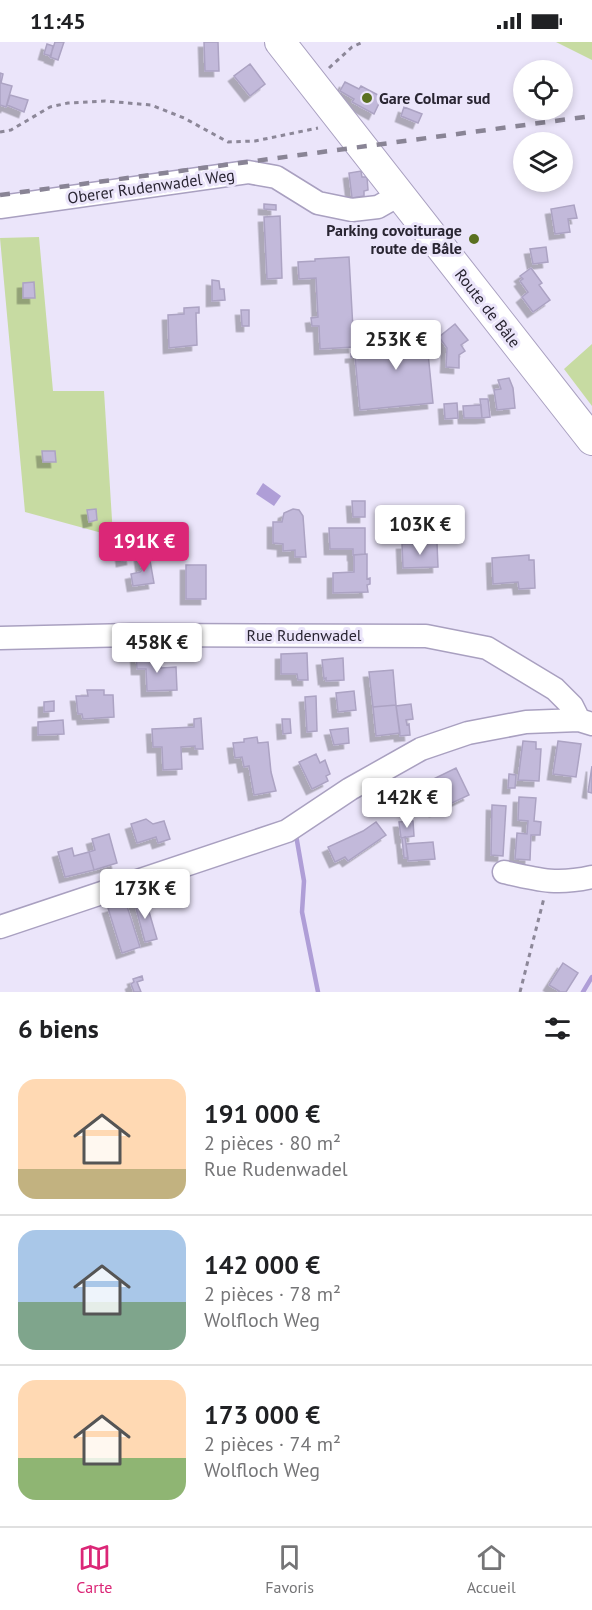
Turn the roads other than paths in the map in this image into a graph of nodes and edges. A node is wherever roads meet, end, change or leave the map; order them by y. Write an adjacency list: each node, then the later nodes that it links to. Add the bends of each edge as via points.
1 (280, 42): 2 (main road, Route de Bâle)
2 (399, 195): 3 (street, Oberer Rudenwadel Weg, via 378,207 352,210 318,204 276,177 248,172); 4 (main road, Route de Bâle)
3 (0, 207)
4 (592, 440)
5 (0, 638): 6 (street, Rue Rudenwadel, via 426,636 487,648 555,689)
6 (586, 722): 9 (street, via 526,722 468,733 421,749 287,831)
7 (504, 872): 8 (street, via 550,882)
8 (592, 878)
9 (0, 927)

